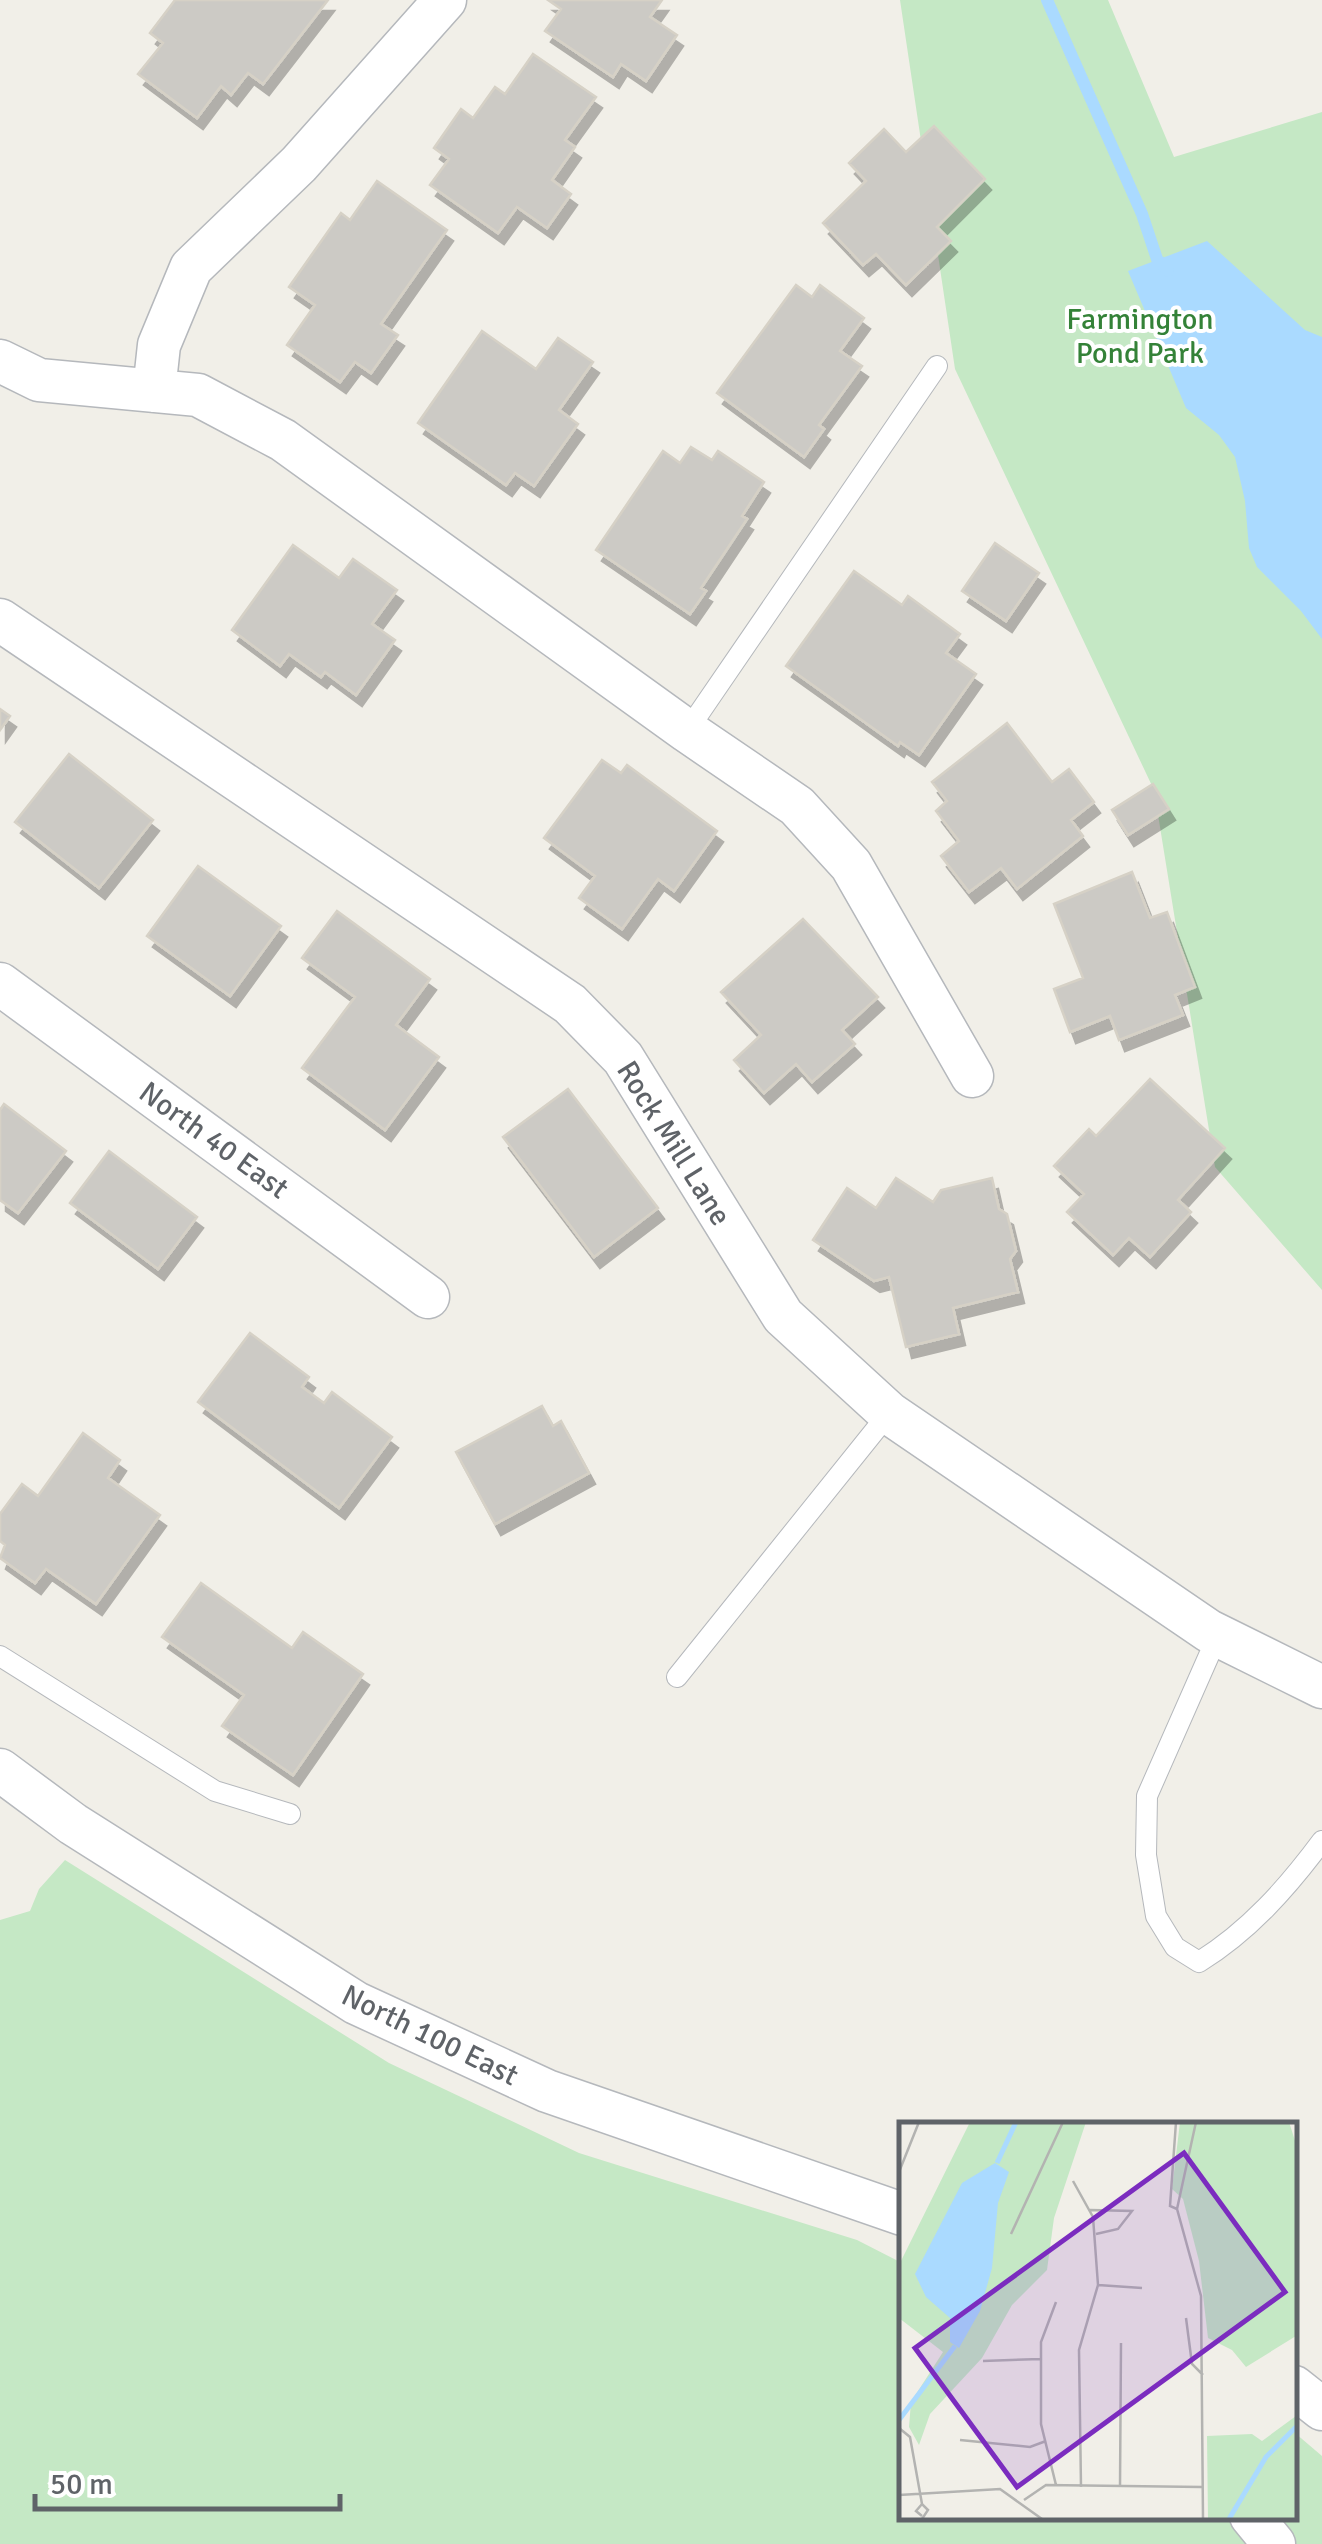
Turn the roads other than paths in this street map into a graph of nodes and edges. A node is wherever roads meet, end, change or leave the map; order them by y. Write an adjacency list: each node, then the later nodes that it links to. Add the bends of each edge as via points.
1 (445, 0): 4 (street, via 299,164 191,268 159,345)
2 (0, 361): 4 (street, via 39,380)
3 (937, 366): 6 (lane)
4 (154, 391): 6 (street, via 198,395 282,440)
5 (0, 620): 10 (street, Rock Mill Lane, via 570,1004 623,1058 783,1316)
6 (687, 732): 8 (street, via 797,806 852,866)
7 (0, 984): 9 (street, North 40 East)
8 (972, 1076)
9 (428, 1297)
10 (889, 1413): 11 (street, Rock Mill Lane); 13 (lane)
11 (1218, 1636): 14 (street, Rock Mill Lane); 17 (lane, via 1146,1796 1156,1916 1174,1947 1199,1962 1232,1942)
12 (0, 1656): 16 (lane, via 215,1791)
13 (676, 1678)
14 (1322, 1687)
15 (0, 1770): 18 (street, North 100 East, via 73,1824 356,2003 547,2092)
16 (290, 1814)
17 (1322, 1841)
18 (899, 2213)
19 (1297, 2389): 20 (street)
20 (1322, 2410)
21 (1253, 2519): 22 (street)
22 (1274, 2544)

